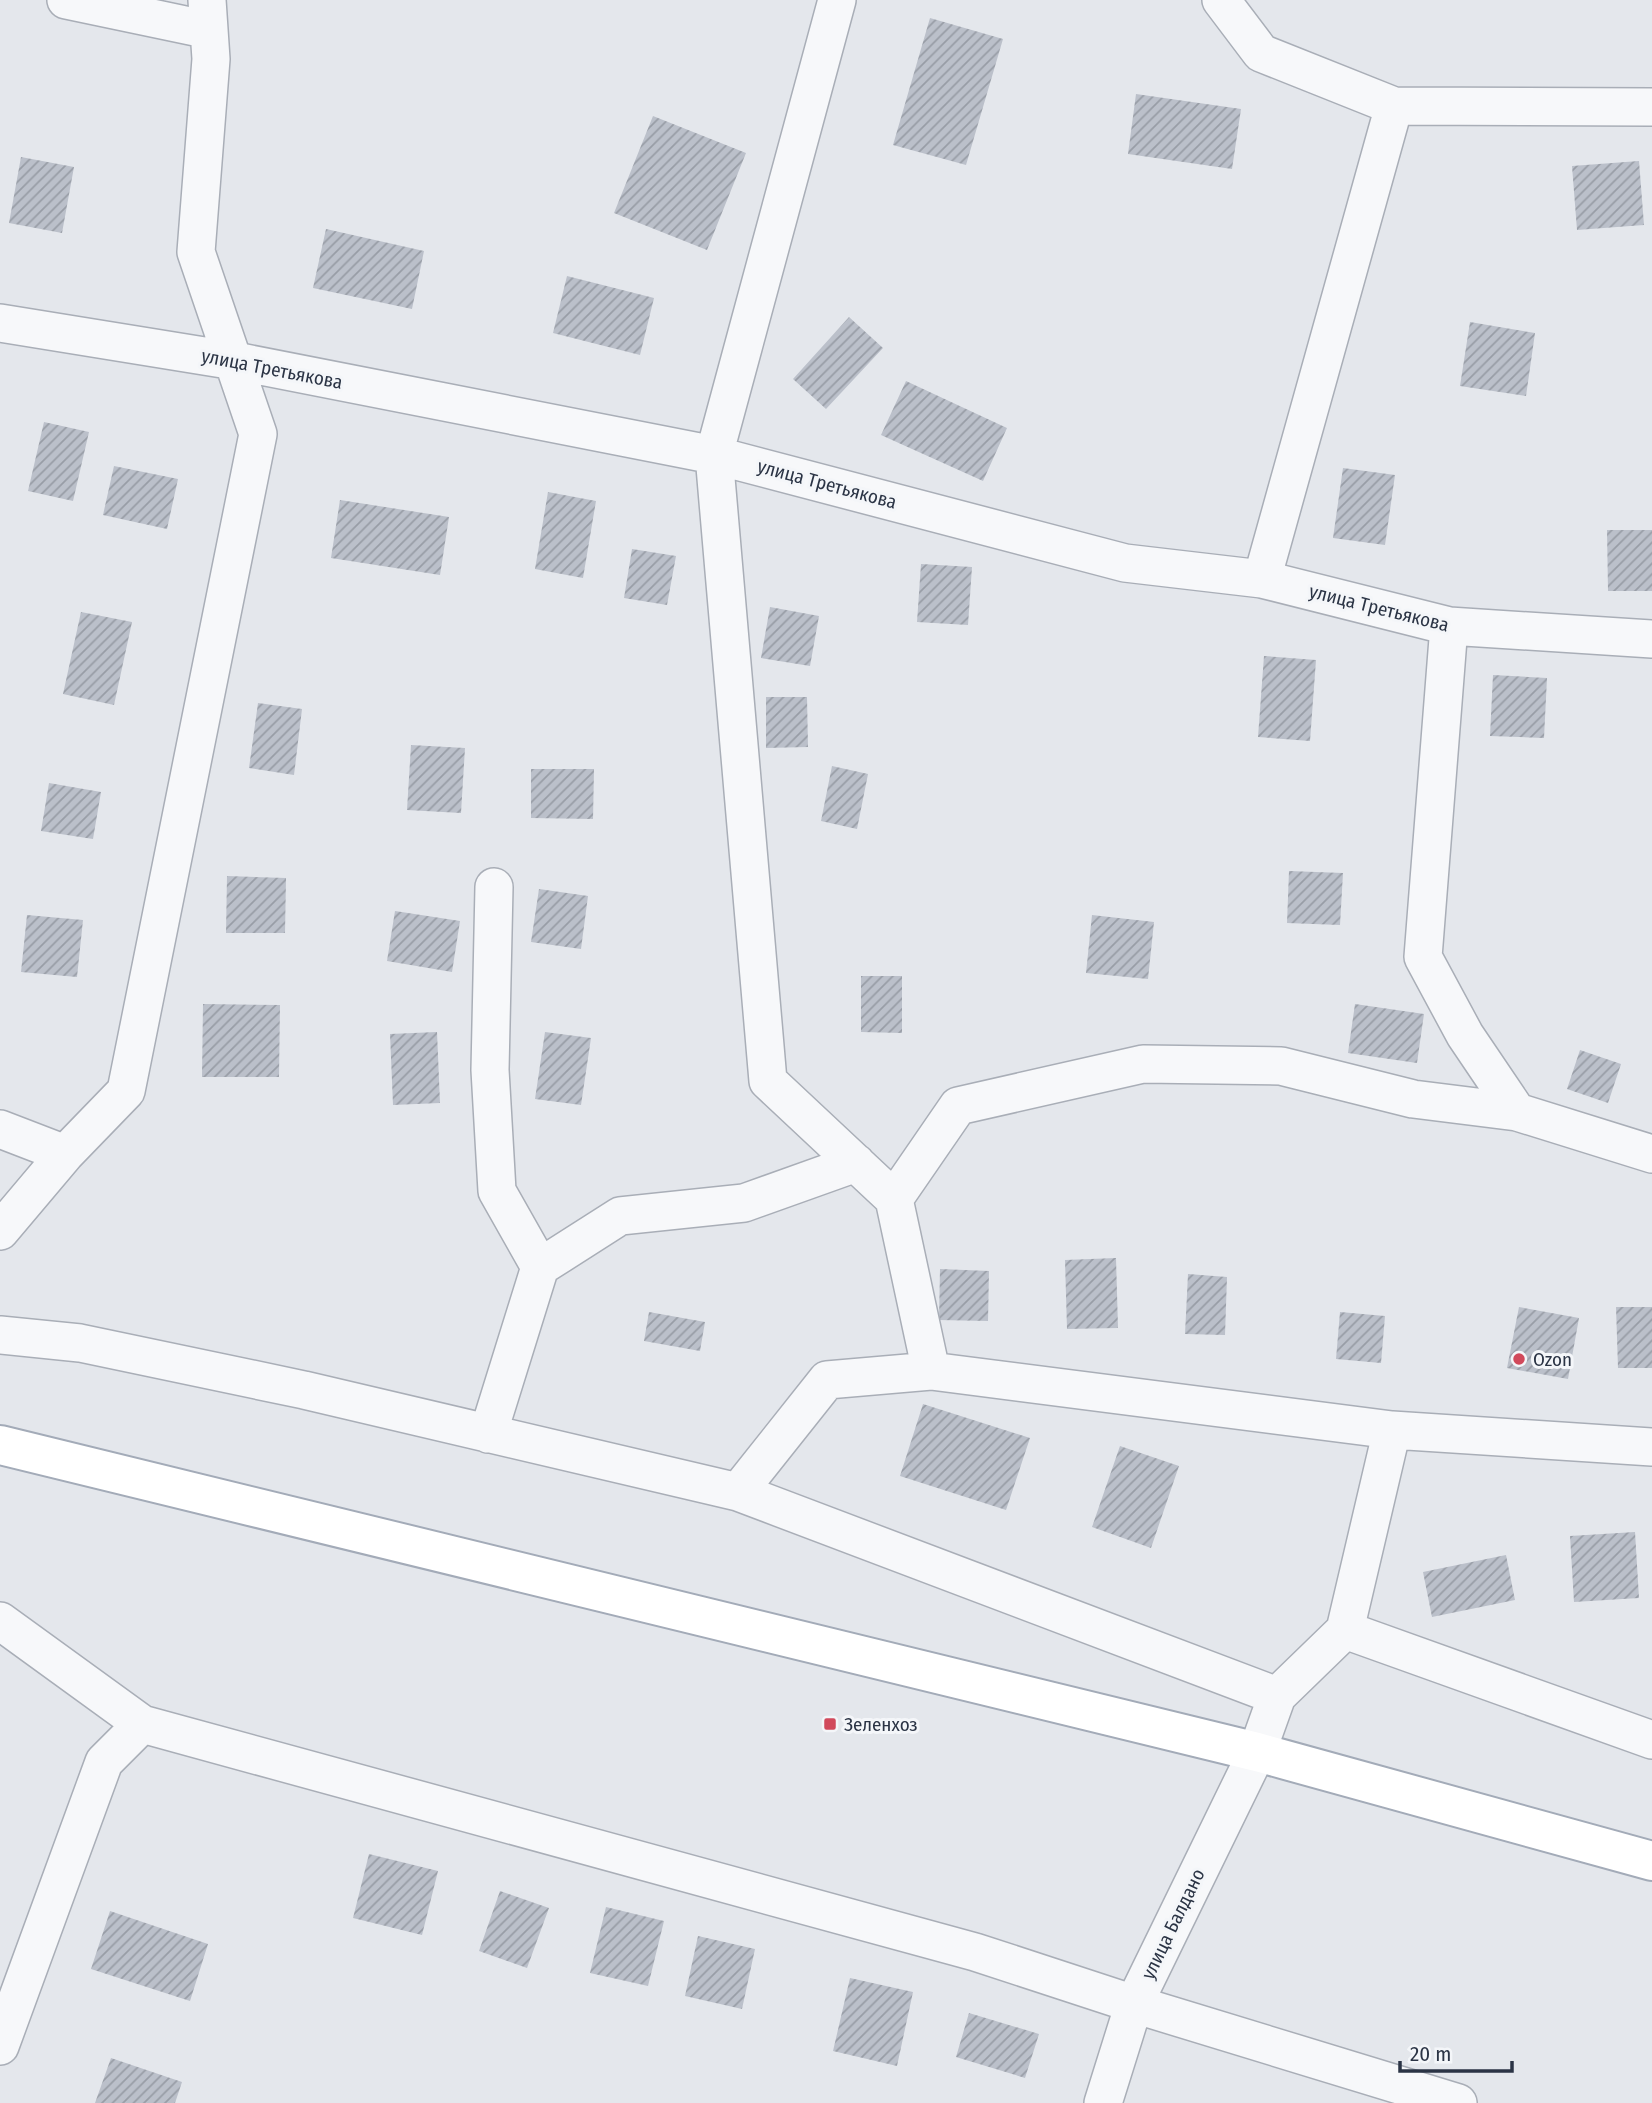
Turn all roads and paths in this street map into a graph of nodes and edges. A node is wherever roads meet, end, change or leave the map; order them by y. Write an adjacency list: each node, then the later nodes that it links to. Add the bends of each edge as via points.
1 (66, 0): 4 (street)
2 (837, 0): 9 (street)
3 (1221, 0): 5 (street, via 1261,53)
4 (208, 15): 8 (street, via 211,59 196,252)
5 (1394, 106): 6 (street); 10 (street)
6 (1652, 107)
7 (0, 323): 8 (street, улица Третьякова)
8 (235, 361): 9 (street, улица Третьякова); 16 (street, via 258,434 126,1091)
9 (714, 454): 10 (street, улица Третьякова, via 1125,563); 18 (street, via 768,1081)
10 (1262, 579): 11 (street, улица Третьякова)
11 (1449, 626): 12 (street, улица Третьякова); 14 (street, via 1423,957 1465,1035)
12 (1652, 639)
13 (494, 887): 21 (street, via 490,1070 497,1191)
14 (1517, 1112): 17 (street); 19 (street, via 1413,1099 1281,1066 1143,1065 958,1106)
15 (0, 1129): 16 (street)
16 (65, 1154): 20 (street)
17 (1652, 1154)
18 (856, 1163): 19 (street); 21 (street, via 744,1203 620,1216)
19 (894, 1199): 23 (street)
20 (0, 1231)
21 (540, 1267): 25 (street)
22 (0, 1335): 25 (street, via 79,1343)
23 (931, 1371): 24 (street); 28 (street, via 827,1380)
24 (1392, 1430): 27 (street); 30 (street)
25 (488, 1434): 28 (street)
26 (0, 1445): 34 (main road)
27 (1652, 1447)
28 (738, 1492): 31 (street)
29 (0, 1621): 32 (street)
30 (1345, 1630): 31 (street); 33 (street)
31 (1277, 1696): 34 (street, улица Балдано)
32 (142, 1724): 36 (street, via 975,1952); 37 (street, via 104,1762)
33 (1652, 1740)
34 (1257, 1752): 35 (main road); 36 (street, улица Балдано)
35 (1652, 1861)
36 (1134, 2004): 38 (street, улица Балдано); 39 (street)
37 (0, 2046)
38 (1103, 2103)
39 (1458, 2103)

